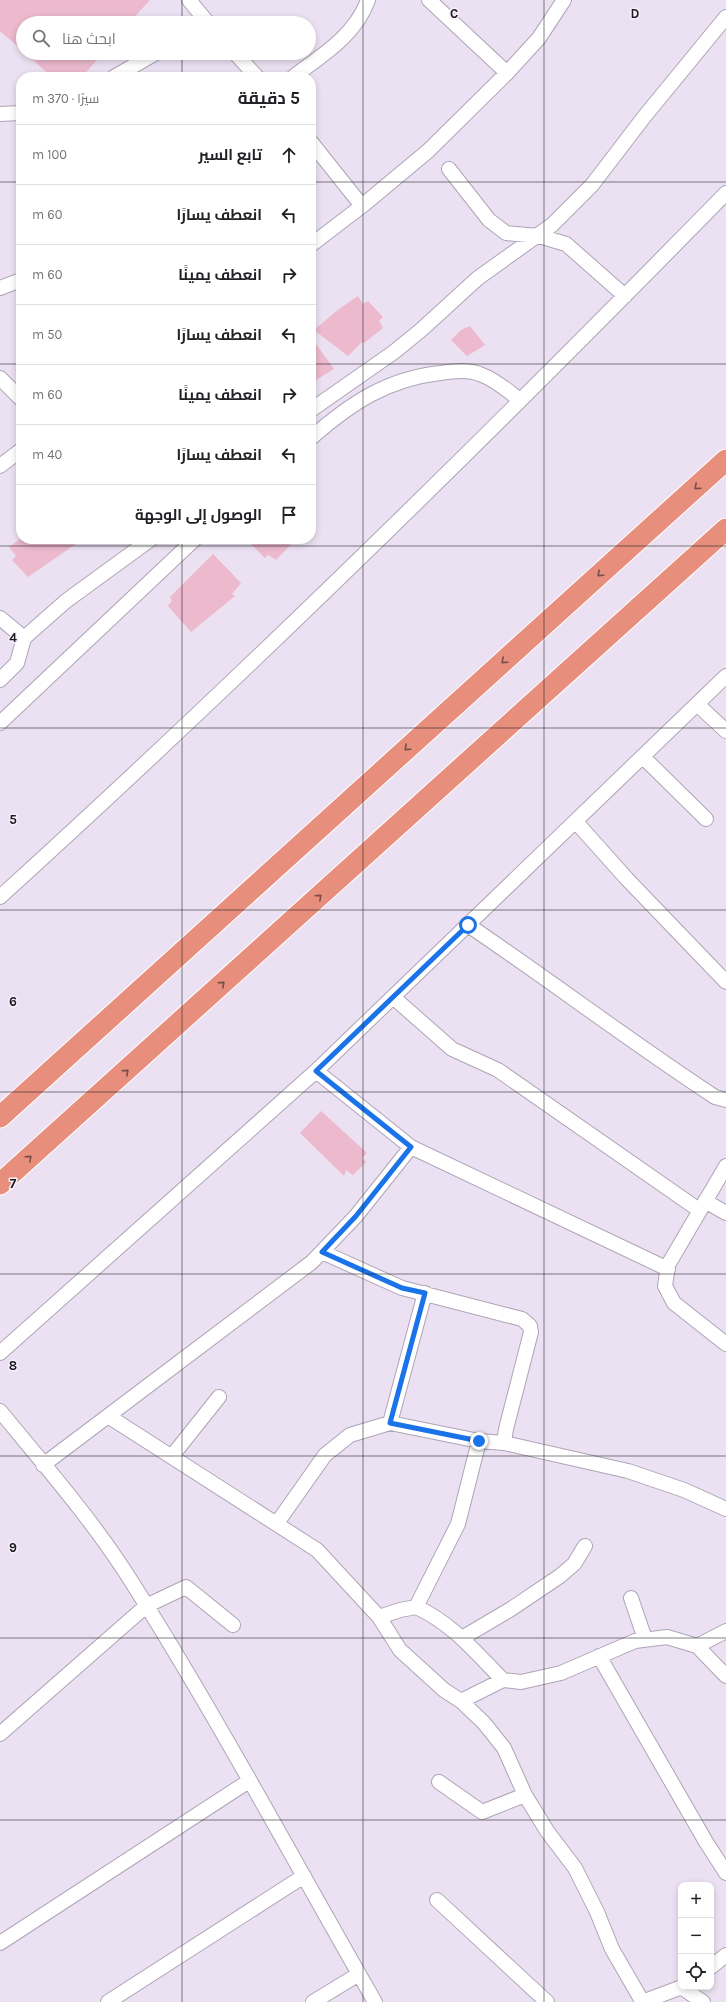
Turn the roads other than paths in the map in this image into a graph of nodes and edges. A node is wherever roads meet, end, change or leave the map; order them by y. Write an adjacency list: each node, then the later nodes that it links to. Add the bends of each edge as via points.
1 (189, 0): 5 (street)
2 (368, 0): 7 (street, via 359,19 340,41)
3 (429, 0): 14 (street)
4 (564, 0): 14 (street, via 539,38)
5 (202, 16)
6 (726, 17): 21 (street, via 592,185)
7 (316, 59)
8 (144, 60): 11 (street)
9 (241, 60): 12 (street)
10 (315, 60): 13 (street)
11 (123, 72)
12 (252, 72)
13 (300, 72)
14 (508, 72): 20 (street, via 428,151)
15 (16, 113): 16 (street)
16 (0, 114)
17 (316, 148): 20 (street)
18 (450, 170): 21 (street, via 489,220 506,233)
19 (726, 193): 25 (street)
20 (362, 206): 22 (street)
21 (539, 236): 25 (street, via 566,244); 29 (street, via 482,274 394,352)
22 (316, 241)
23 (16, 282): 24 (street)
24 (0, 288)
25 (625, 296): 28 (street)
26 (0, 378): 27 (street)
27 (16, 394)
28 (520, 400): 30 (street, via 483,375 459,370 417,376 376,390 334,418); 47 (street, via 296,620)
29 (316, 407)
30 (316, 434)
31 (16, 454): 33 (street)
32 (726, 460): 53 (highway, one-way to 53)
33 (0, 466)
34 (726, 529): 56 (highway, one-way to 34)
35 (144, 544): 38 (street, via 66,601)
36 (191, 544): 43 (street)
37 (0, 618): 38 (street)
38 (24, 638): 40 (street, via 18,663)
39 (726, 676): 41 (street)
40 (0, 680)
41 (698, 705): 42 (street); 44 (street)
42 (723, 722)
43 (0, 723)
44 (643, 757): 45 (street); 46 (street)
45 (706, 819)
46 (576, 822): 48 (street); 49 (street)
47 (0, 896)
48 (468, 925): 50 (street); 52 (street, via 545,977 654,1057)
49 (726, 982)
50 (393, 997): 51 (street); 57 (street, via 452,1049 498,1070)
51 (316, 1071): 54 (street); 63 (street)
52 (726, 1100)
53 (0, 1117)
54 (411, 1147): 59 (street, via 356,1216); 60 (street)
55 (726, 1166): 57 (street)
56 (0, 1184)
57 (702, 1206): 58 (street); 60 (street)
58 (726, 1214)
59 (322, 1252): 61 (street, via 402,1288); 66 (street, via 240,1318)
60 (668, 1269): 62 (street, via 665,1286 674,1303)
61 (425, 1293): 67 (street); 69 (street, via 522,1319 530,1326 531,1332)
62 (726, 1344)
63 (0, 1353)
64 (219, 1397): 70 (street)
65 (0, 1411): 71 (street)
66 (108, 1416): 70 (street); 71 (street)
67 (390, 1423): 68 (street); 73 (street, via 350,1435 325,1455)
68 (479, 1441): 69 (street); 77 (street, via 458,1524)
69 (504, 1443): 72 (street, via 628,1471)
70 (172, 1456): 73 (street)
71 (44, 1465): 76 (street, via 105,1543)
72 (724, 1505)
73 (277, 1523): 78 (street, via 317,1550)
74 (585, 1546): 81 (street, via 574,1564 560,1576)
75 (631, 1598): 82 (street)
76 (146, 1606): 79 (street, via 186,1587); 88 (street); 89 (street)
77 (416, 1607): 78 (street); 81 (street, via 434,1615)
78 (379, 1617): 87 (street, via 400,1650 444,1690)
79 (232, 1625)
80 (726, 1631): 83 (street)
81 (462, 1638): 86 (street)
82 (645, 1639): 83 (street, via 667,1637); 84 (street)
83 (698, 1646): 85 (street)
84 (599, 1656): 86 (street, via 560,1673 521,1682); 92 (street)
85 (726, 1676)
86 (503, 1680): 87 (street)
87 (461, 1701): 91 (street, via 484,1723 504,1748)
88 (0, 1734)
89 (249, 1781): 93 (street); 95 (street)
90 (439, 1782): 91 (street, via 482,1812)
91 (525, 1795): 105 (street, via 547,1831 575,1868 612,1949)
92 (726, 1873)
93 (304, 1876): 98 (street); 101 (street)
94 (437, 1900): 104 (street)
95 (0, 1943)
96 (726, 1955): 97 (street)
97 (714, 1965)
98 (359, 1974): 102 (street); 103 (street)
99 (678, 1988): 105 (street)
100 (685, 1990): 106 (street)
101 (108, 2002)
102 (313, 2002)
103 (375, 2002)
104 (547, 2002)
105 (642, 2002)
106 (703, 2002)

